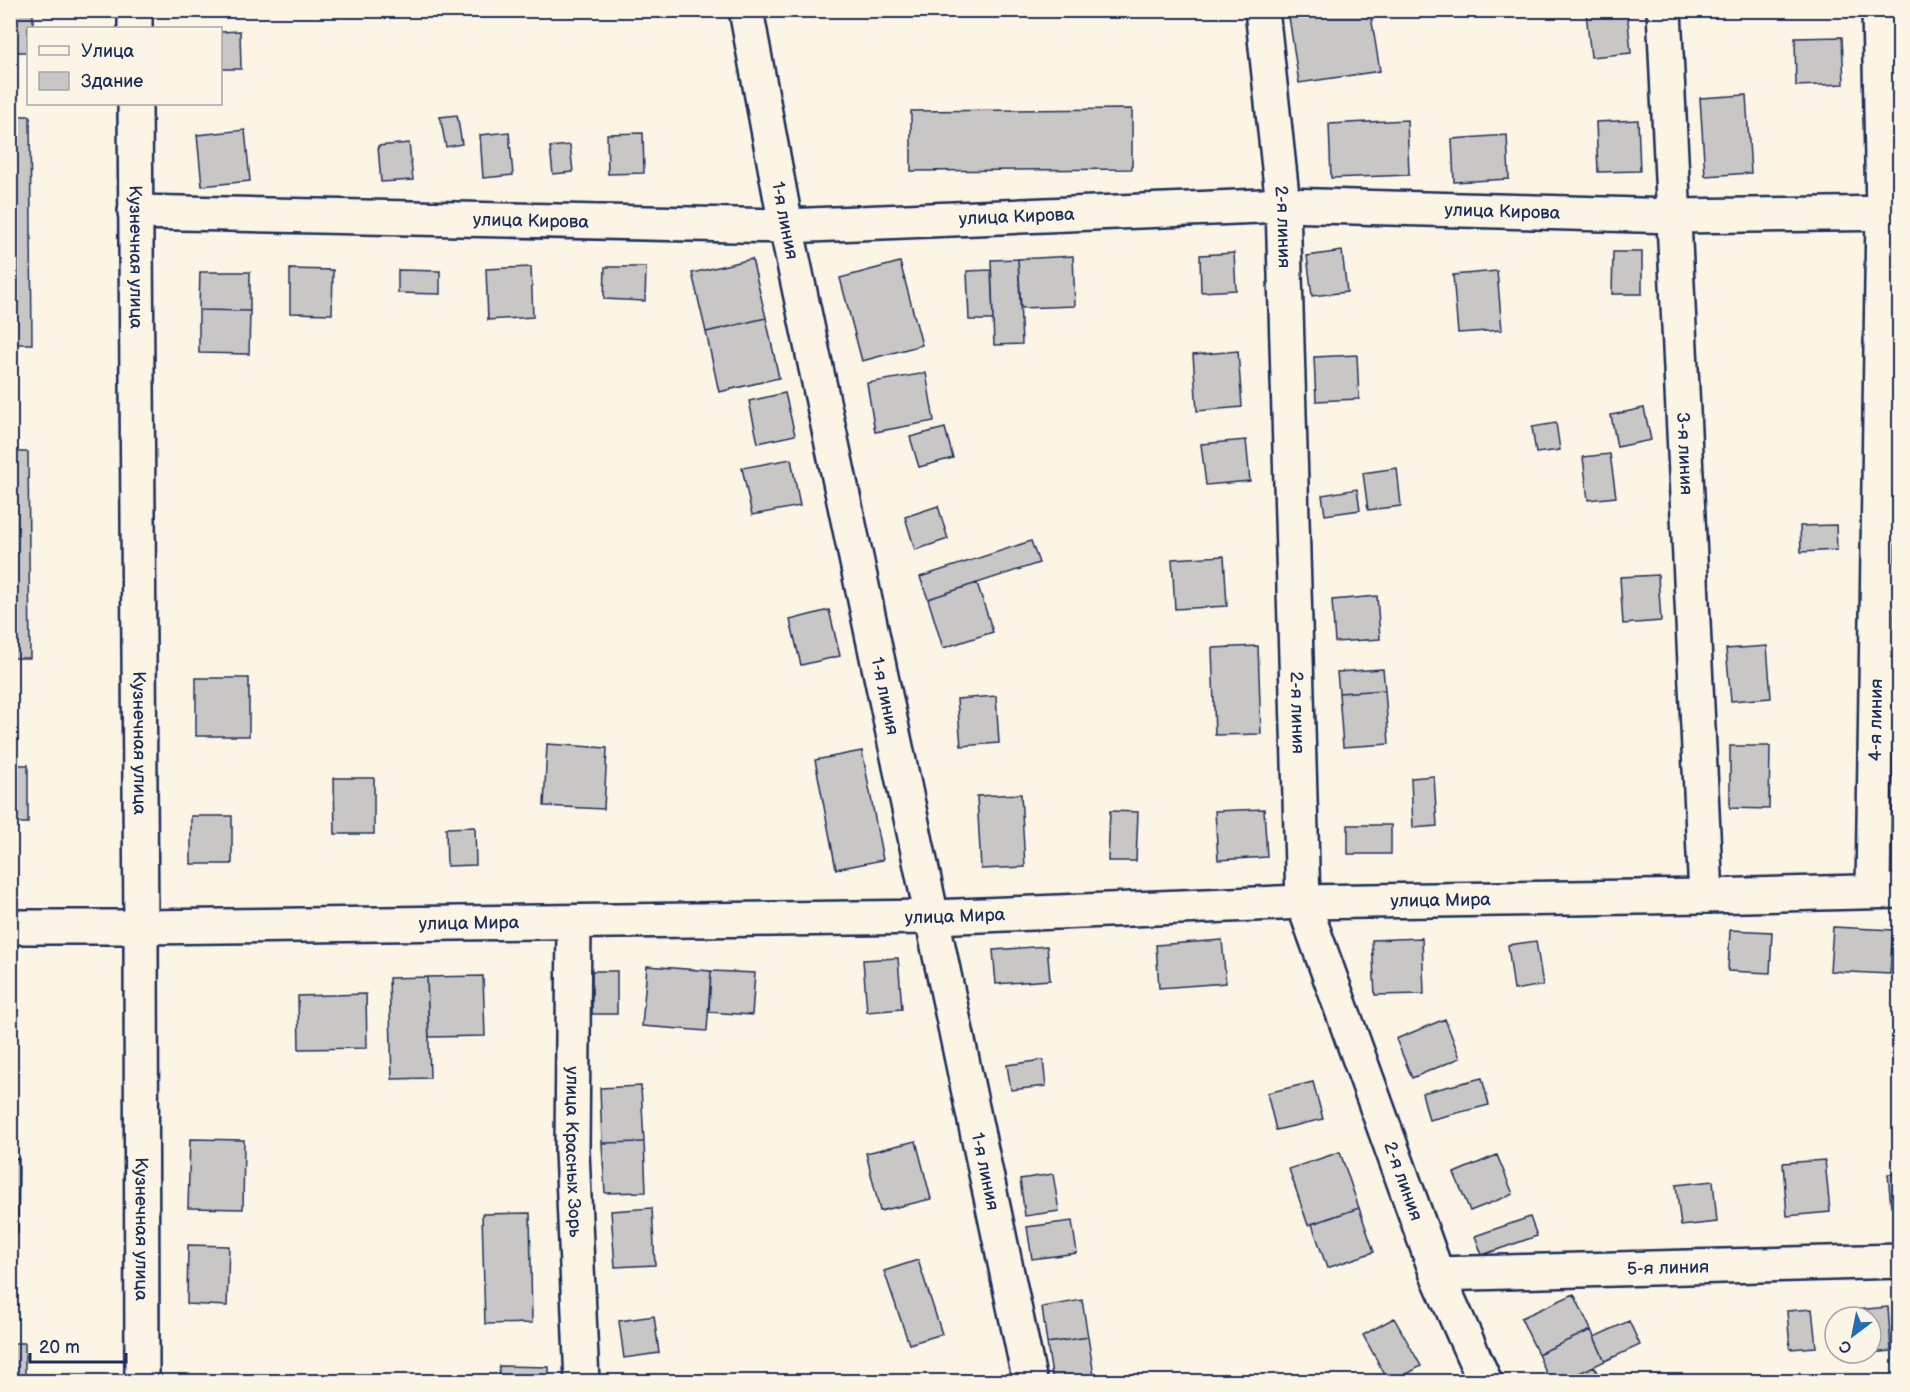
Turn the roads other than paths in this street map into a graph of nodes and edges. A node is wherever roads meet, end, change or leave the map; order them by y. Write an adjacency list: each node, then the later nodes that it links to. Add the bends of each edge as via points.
1 (135, 10): 6 (street)
2 (746, 10): 12 (street, 1-я линия)
3 (1262, 10): 8 (street, 2-я линия)
4 (1664, 10): 11 (street, 3-я линия)
5 (1879, 10): 10 (street, 4-я линия)
6 (135, 27)
7 (135, 105): 9 (street, Кузнечная улица)
8 (1283, 205): 11 (street, улица Кирова); 12 (street, улица Кирова); 15 (street, 2-я линия)
9 (135, 212): 12 (street, улица Кирова); 19 (street, Кузнечная улица)
10 (1891, 212): 11 (street, улица Кирова); 13 (street, 4-я линия)
11 (1674, 216): 14 (street, 3-я линия)
12 (786, 226): 16 (street, 1-я линия)
13 (1886, 890): 14 (street, улица Мира)
14 (1706, 896): 15 (street, улица Мира)
15 (1303, 902): 16 (street, улица Мира); 21 (street, 2-я линия)
16 (933, 917): 17 (street, улица Мира); 24 (street, 1-я линия)
17 (574, 922): 19 (street, улица Мира); 23 (street, улица Красных Зорь, via 572,1151)
18 (10, 927): 19 (street, улица Мира)
19 (141, 927): 22 (street, Кузнечная улица)
20 (1899, 1260): 21 (street, 5-я линия)
21 (1437, 1274): 25 (street, 2-я линия)
22 (142, 1382)
23 (582, 1382)
24 (1030, 1382)
25 (1485, 1382)

